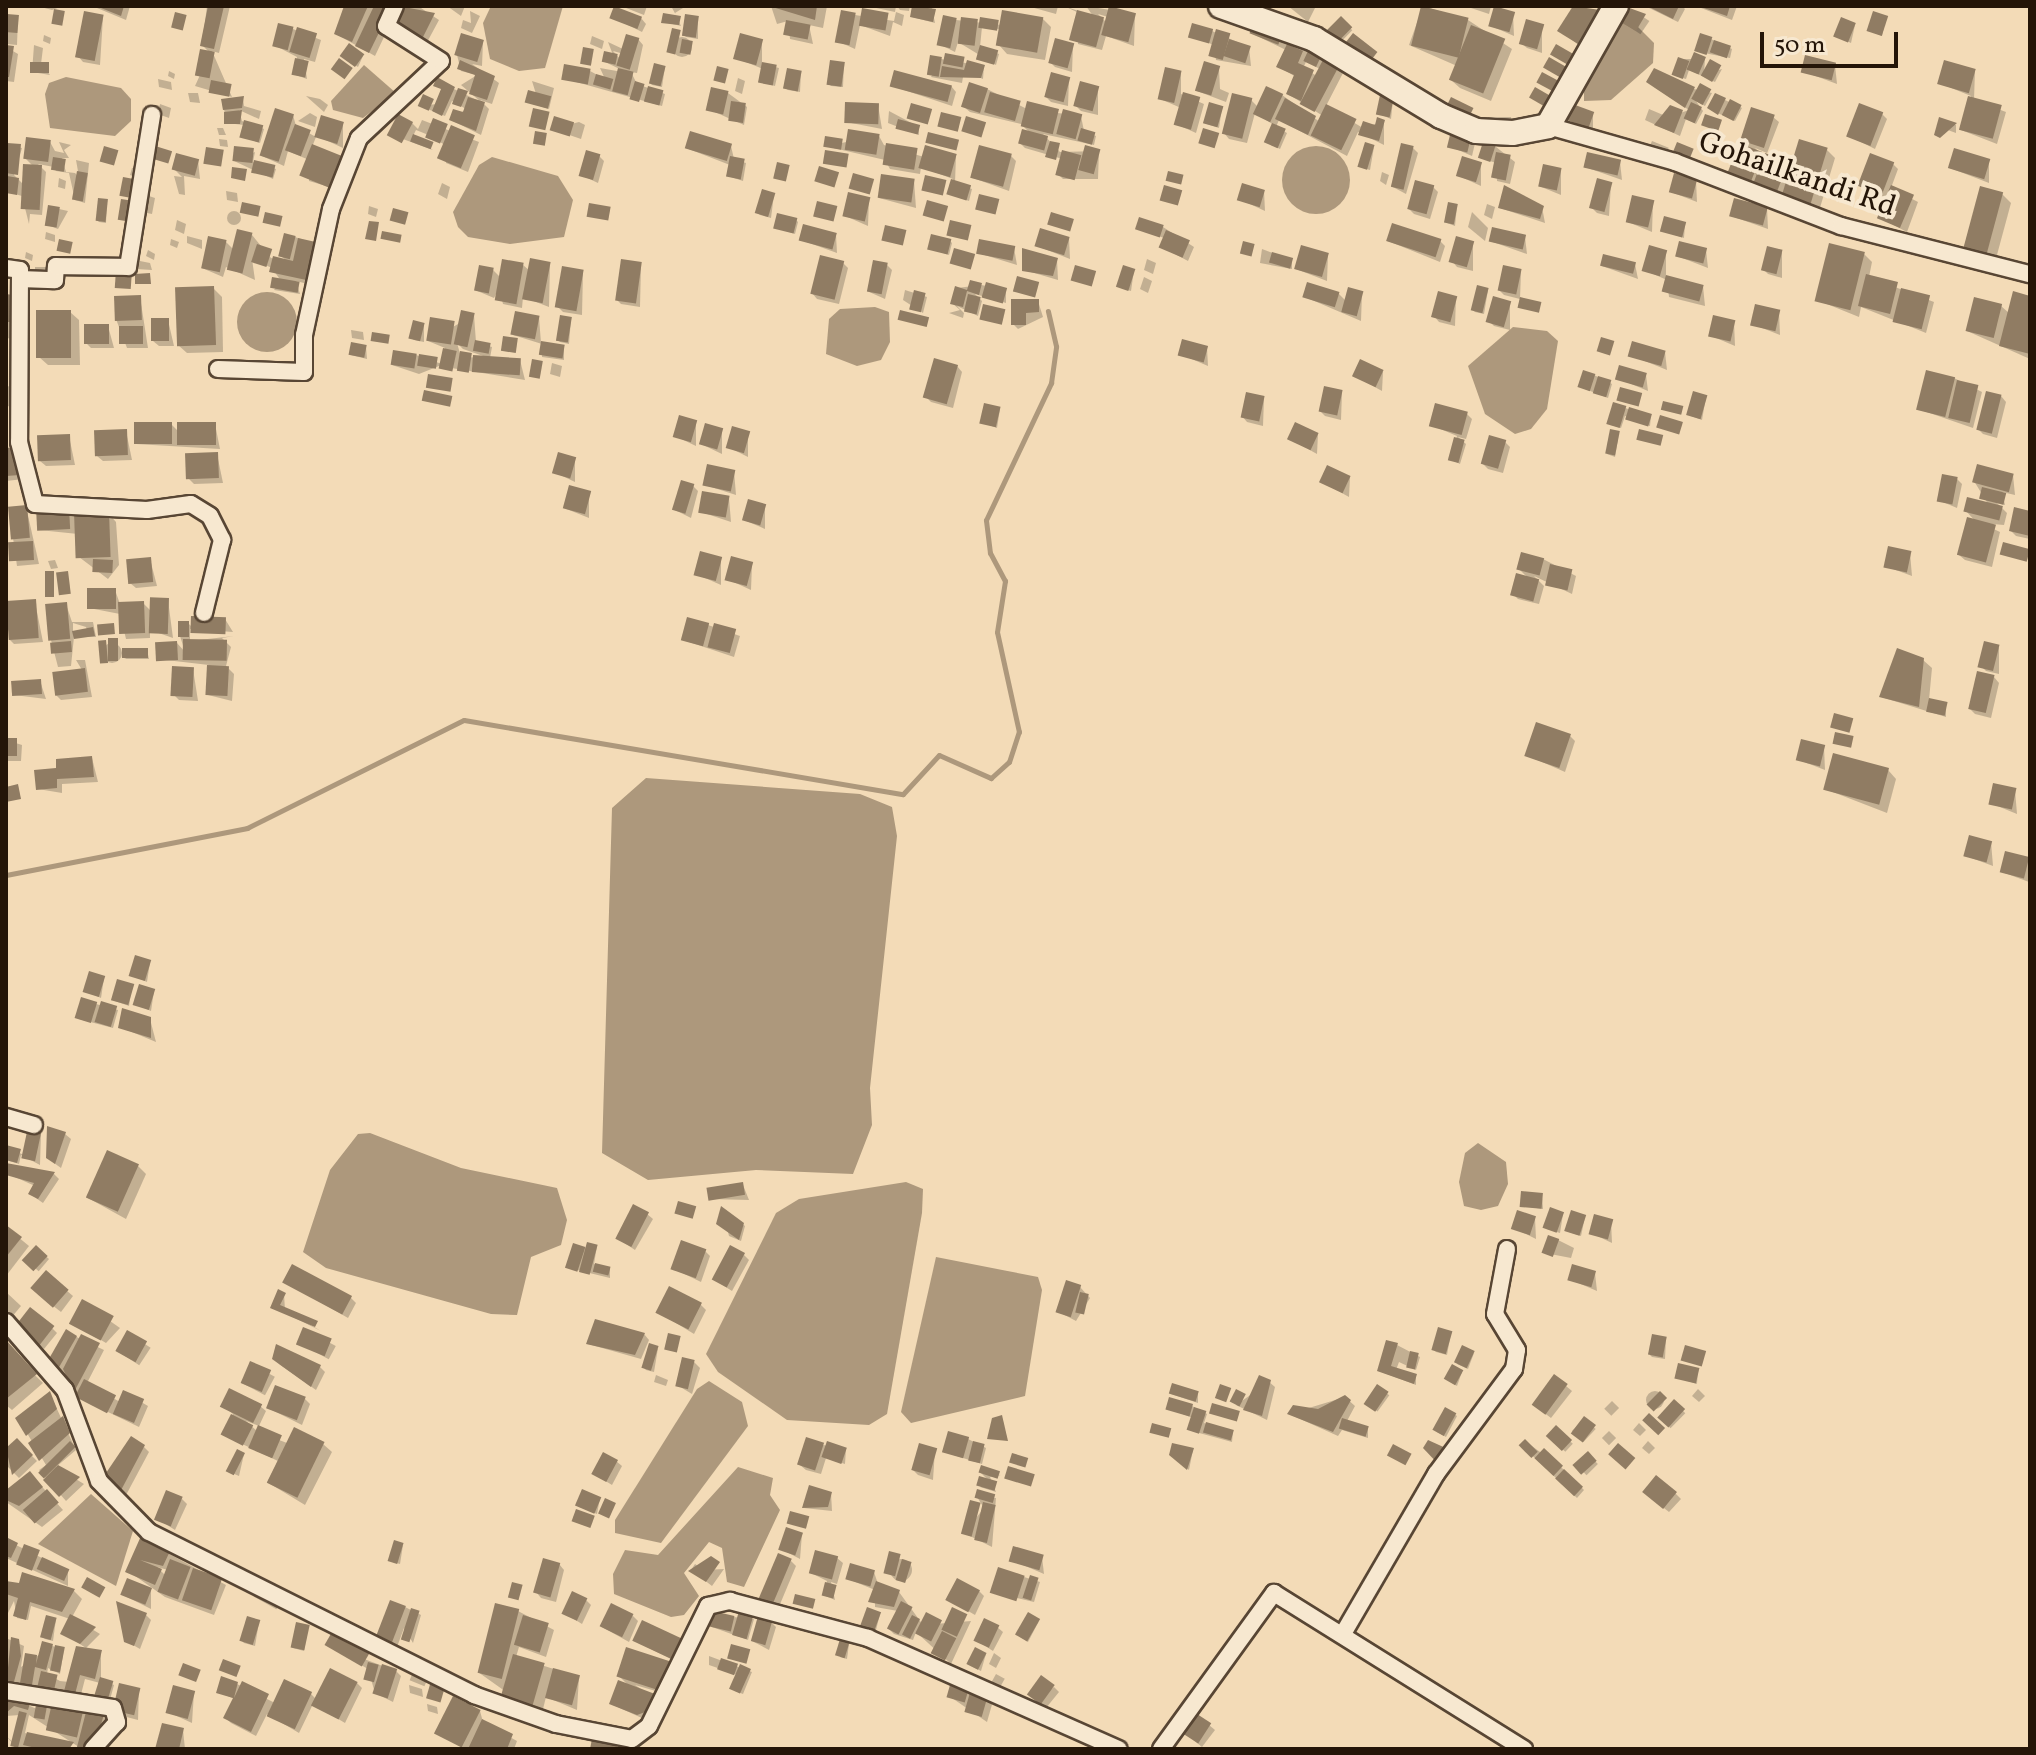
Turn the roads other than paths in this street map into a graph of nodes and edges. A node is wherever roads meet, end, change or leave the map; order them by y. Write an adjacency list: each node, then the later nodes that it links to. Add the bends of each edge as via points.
1 (395, 6): 9 (street, via 386,26 441,61 359,138 331,209 304,335 304,372)
2 (1221, 6): 5 (street, via 1314,39 1416,104 1476,131)
3 (1616, 6): 5 (street)
4 (152, 115): 8 (street, via 128,267 56,266 55,280)
5 (1548, 126): 7 (street, Gohailkandi Rd, via 1675,162 1841,226)
6 (6, 268): 8 (street, via 20,270)
7 (2030, 274)
8 (20, 279): 10 (street, via 19,442 35,504 147,510 191,504 210,516 222,540)
9 (218, 369)
10 (204, 613)
11 (6, 1117): 12 (street)
12 (34, 1125)
13 (1507, 1249): 15 (street, via 1495,1314 1517,1350 1514,1369 1436,1474)
14 (6, 1322): 18 (street, via 65,1390 99,1481 149,1532 474,1695 556,1724 632,1739 649,1726 708,1606 730,1601 868,1638)
15 (1344, 1632): 19 (street, via 1274,1593); 20 (street)
16 (6, 1691): 17 (street, via 113,1708 117,1722)
17 (93, 1749)
18 (1119, 1749)
19 (1161, 1749)
20 (1524, 1749)

